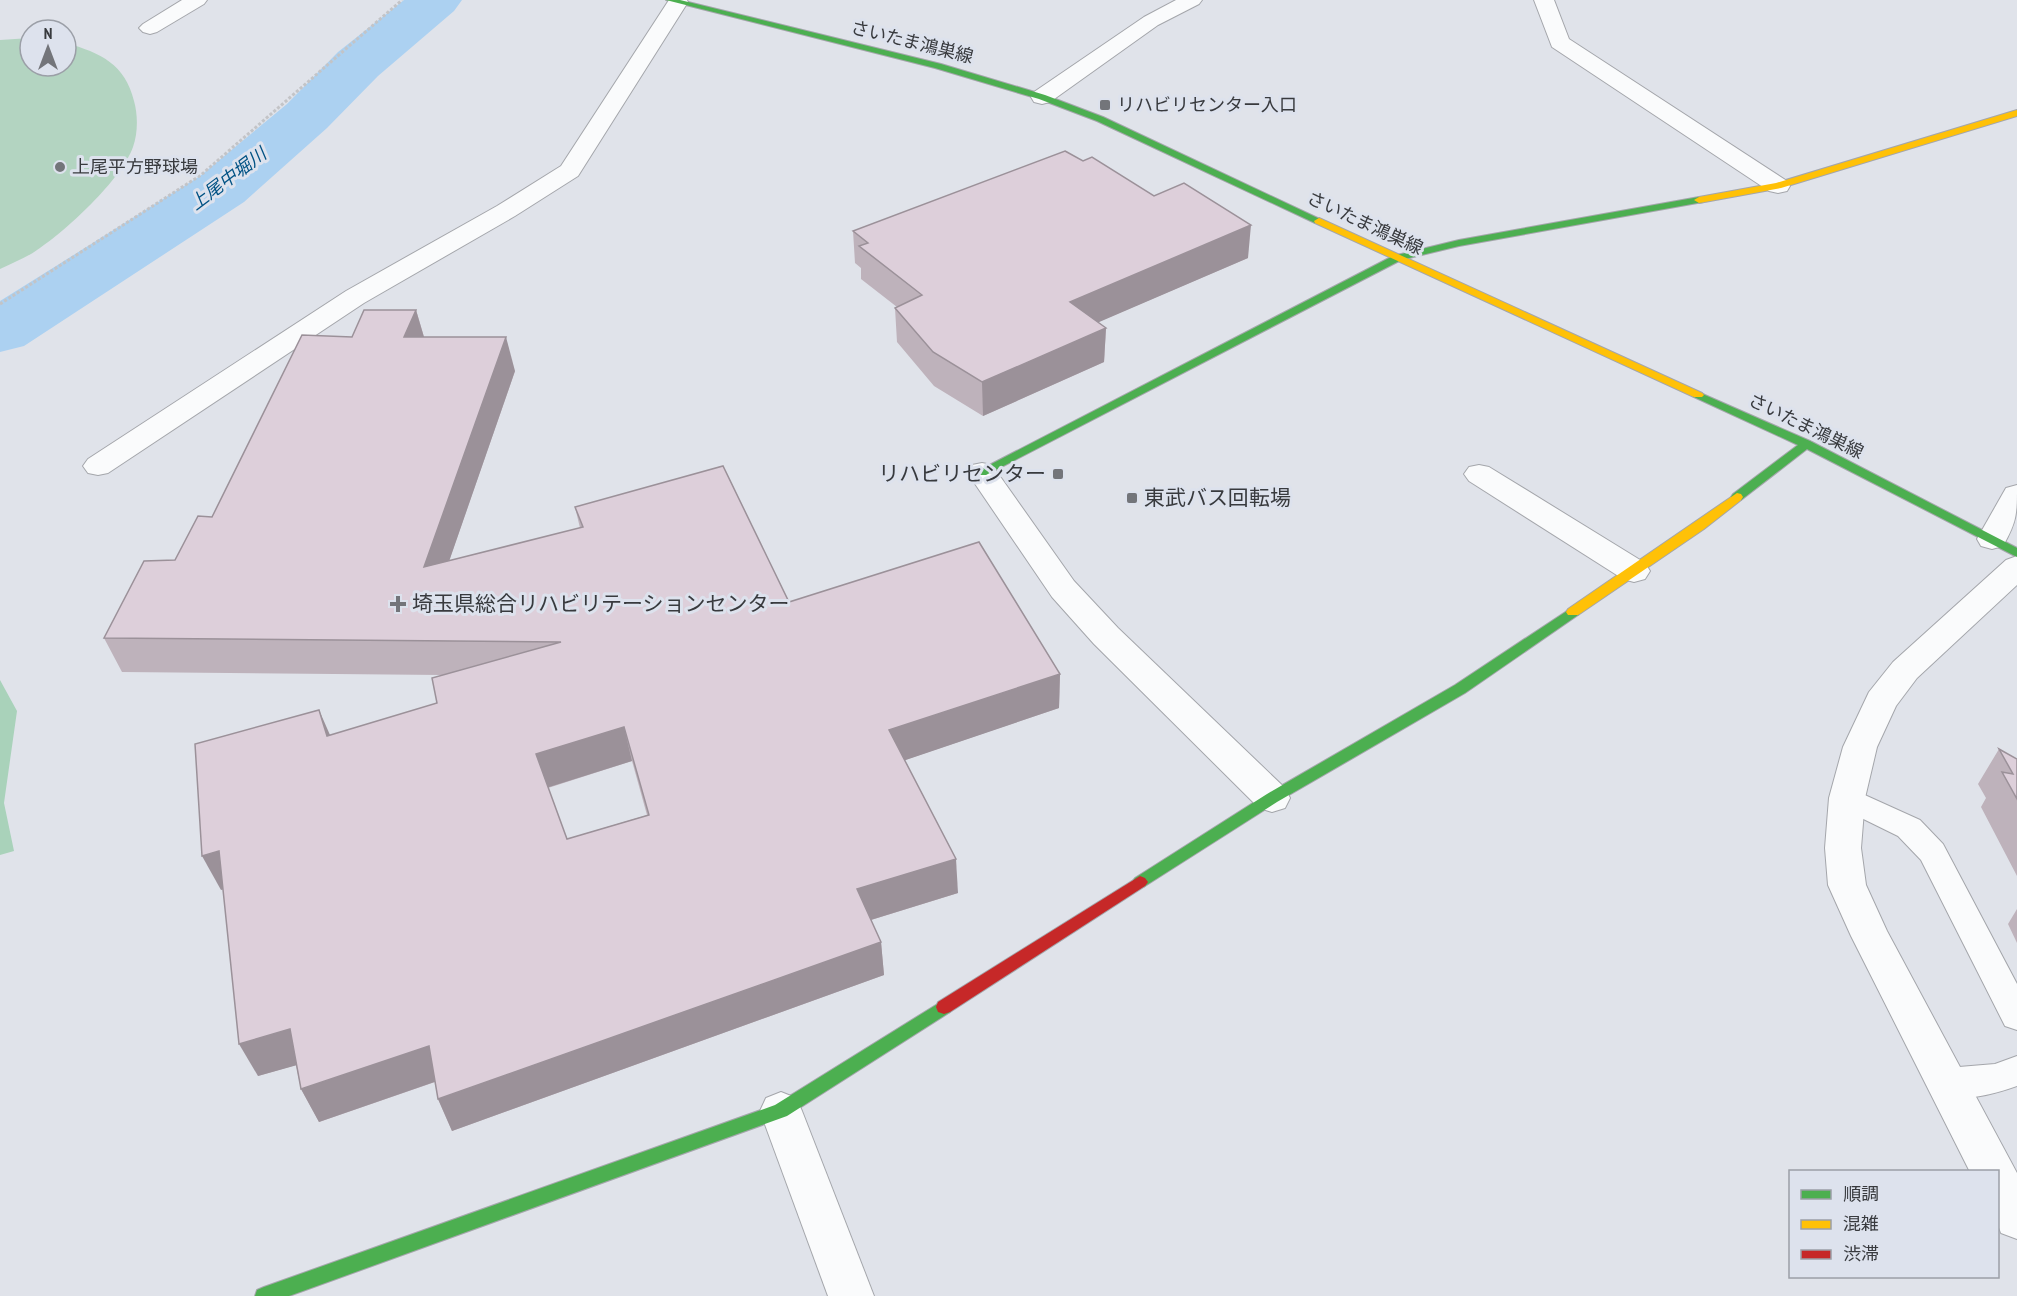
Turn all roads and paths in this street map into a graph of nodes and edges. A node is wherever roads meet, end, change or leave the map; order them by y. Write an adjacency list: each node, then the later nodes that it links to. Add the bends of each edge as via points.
1 (197, 0): 6 (street)
2 (402, 0): 11 (path, via 201,175)
3 (1192, 0): 7 (street, via 1151,21)
4 (1544, 0): 9 (street, via 1560,42)
5 (674, 1): 7 (street, さいたま鴻巣線, via 938,66); 13 (street, via 570,171 355,297)
6 (150, 28)
7 (1042, 97): 10 (street, さいたま鴻巣線, via 1174,152)
8 (2017, 113): 9 (street)
9 (1778, 186): 10 (street, via 1459,243)
10 (1397, 258): 12 (street, さいたま鴻巣線); 14 (street)
11 (0, 304)
12 (1806, 444): 17 (street, さいたま鴻巣線); 19 (street, via 1700,526)
13 (98, 466)
14 (982, 472): 20 (street, via 1063,589)
15 (1479, 474): 19 (street)
16 (2017, 495): 17 (street)
17 (2005, 546)
18 (2017, 567): 21 (street, via 1905,670 1881,701 1860,747)
19 (1634, 571): 20 (street, via 1460,689)
20 (1272, 798): 25 (street)
21 (1847, 798): 22 (lane, via 1909,828 1932,852); 24 (street, via 1843,848 1847,885)
22 (2017, 1016)
23 (2017, 1071): 24 (lane, via 1995,1079)
24 (1947, 1083): 26 (street)
25 (781, 1111): 29 (street); 30 (street)
26 (1992, 1170)
27 (1999, 1182): 28 (street)
28 (2017, 1218)
29 (264, 1296)
30 (851, 1296)

